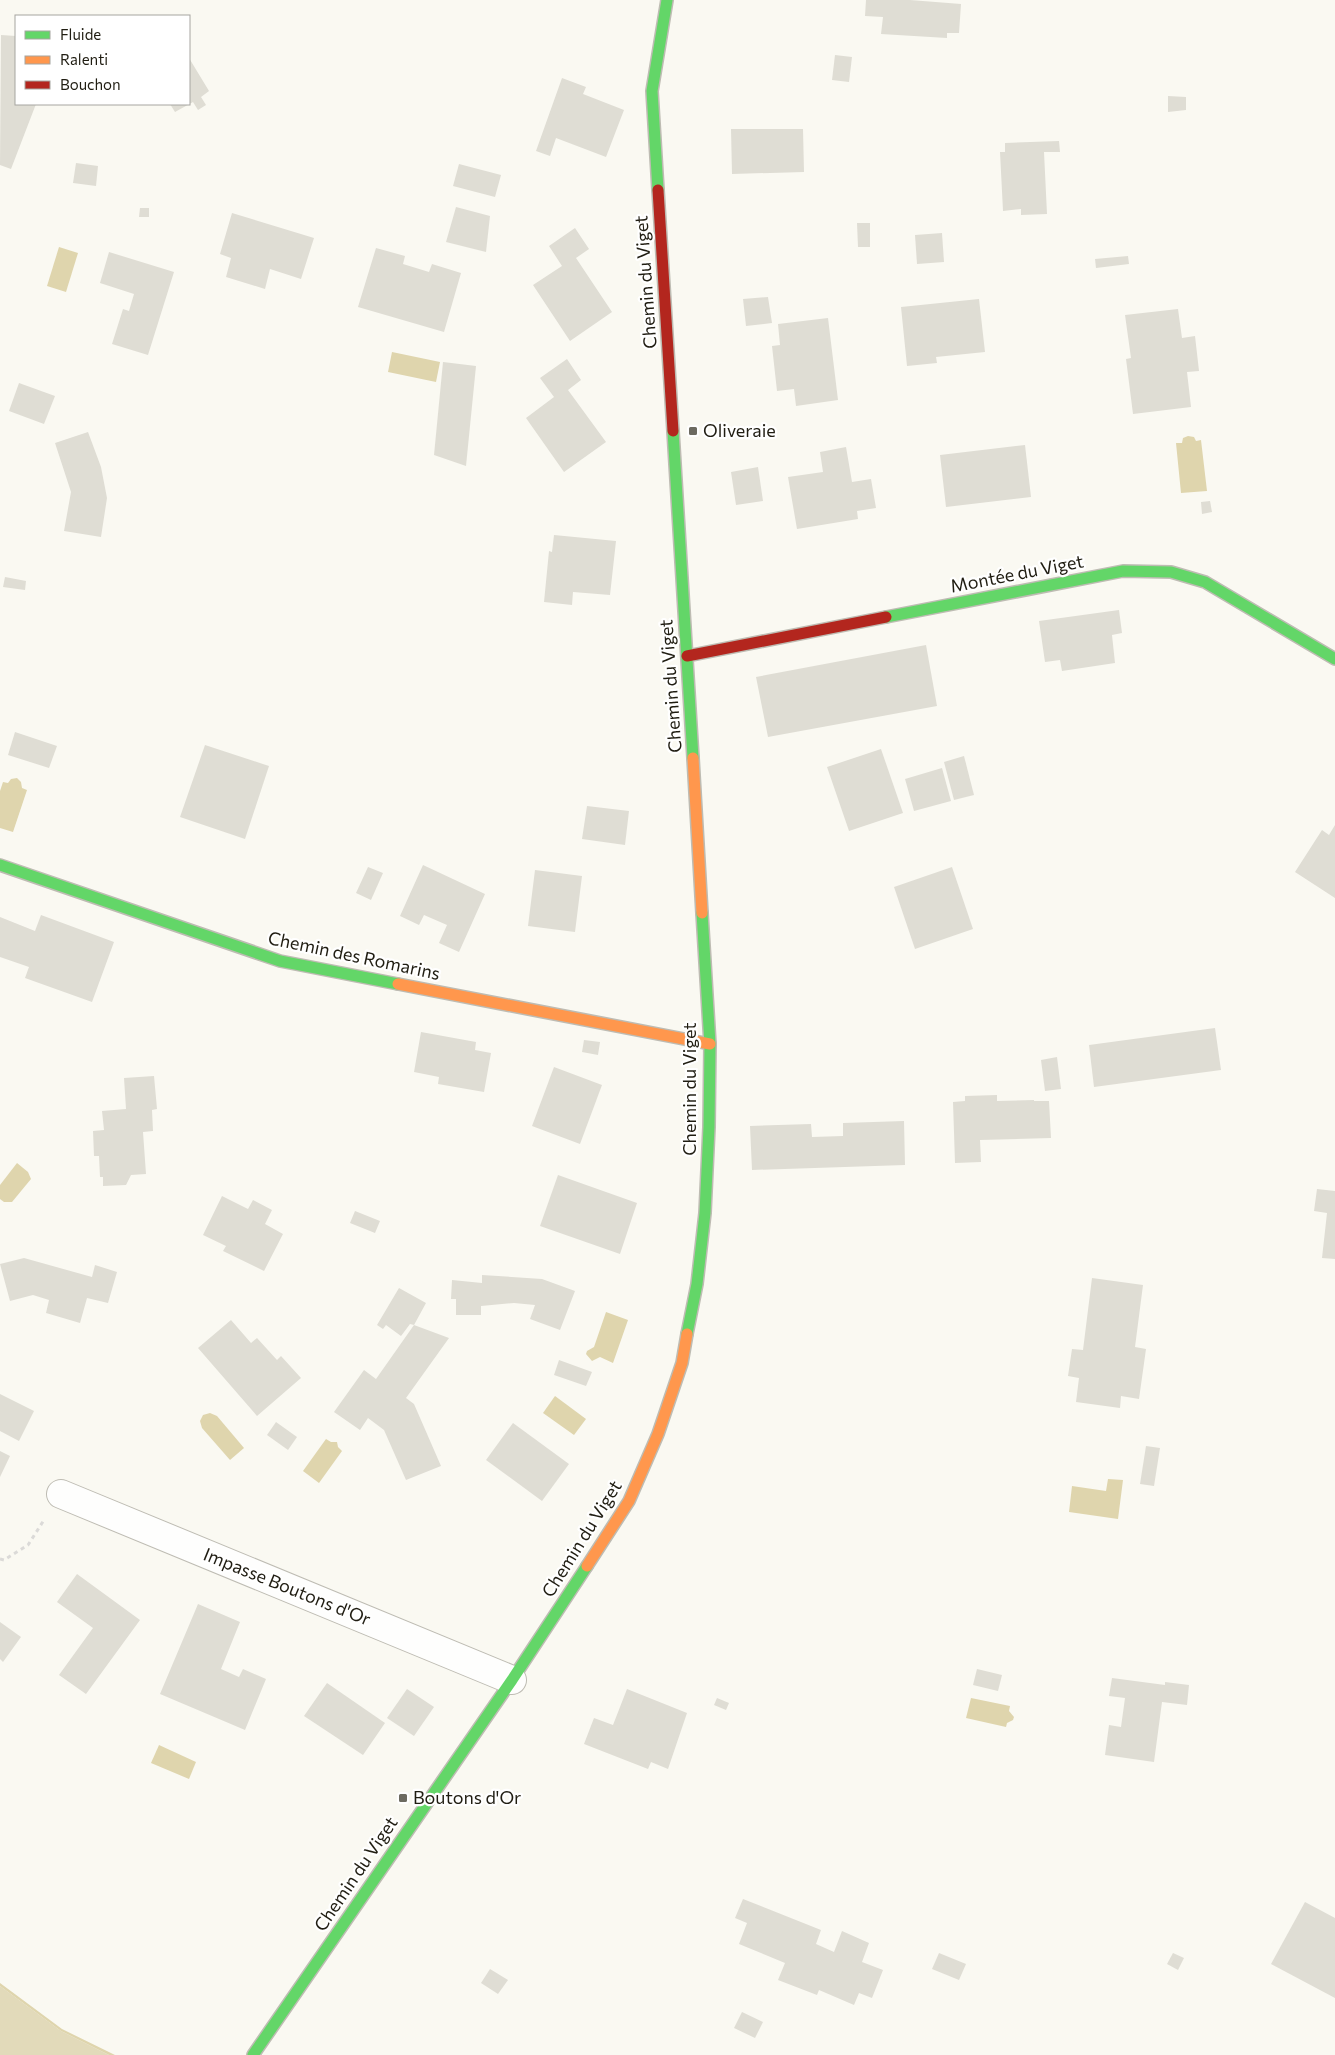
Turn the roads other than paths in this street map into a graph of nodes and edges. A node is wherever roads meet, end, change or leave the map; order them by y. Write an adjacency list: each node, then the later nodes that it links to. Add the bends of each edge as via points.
1 (667, 0): 2 (street, Chemin du Viget, via 652,90)
2 (687, 656): 3 (street, Montée du Viget, via 1123,571 1171,572 1205,582); 5 (street, Chemin du Viget)
3 (1335, 659)
4 (0, 865): 5 (street, Chemin des Romarins, via 280,961)
5 (710, 1044): 7 (street, Chemin du Viget, via 705,1213 697,1284 682,1363 658,1434 629,1502)
6 (61, 1494): 7 (street, Impasse Boutons d'Or)
7 (512, 1680): 8 (street, Chemin du Viget)
8 (253, 2055)

